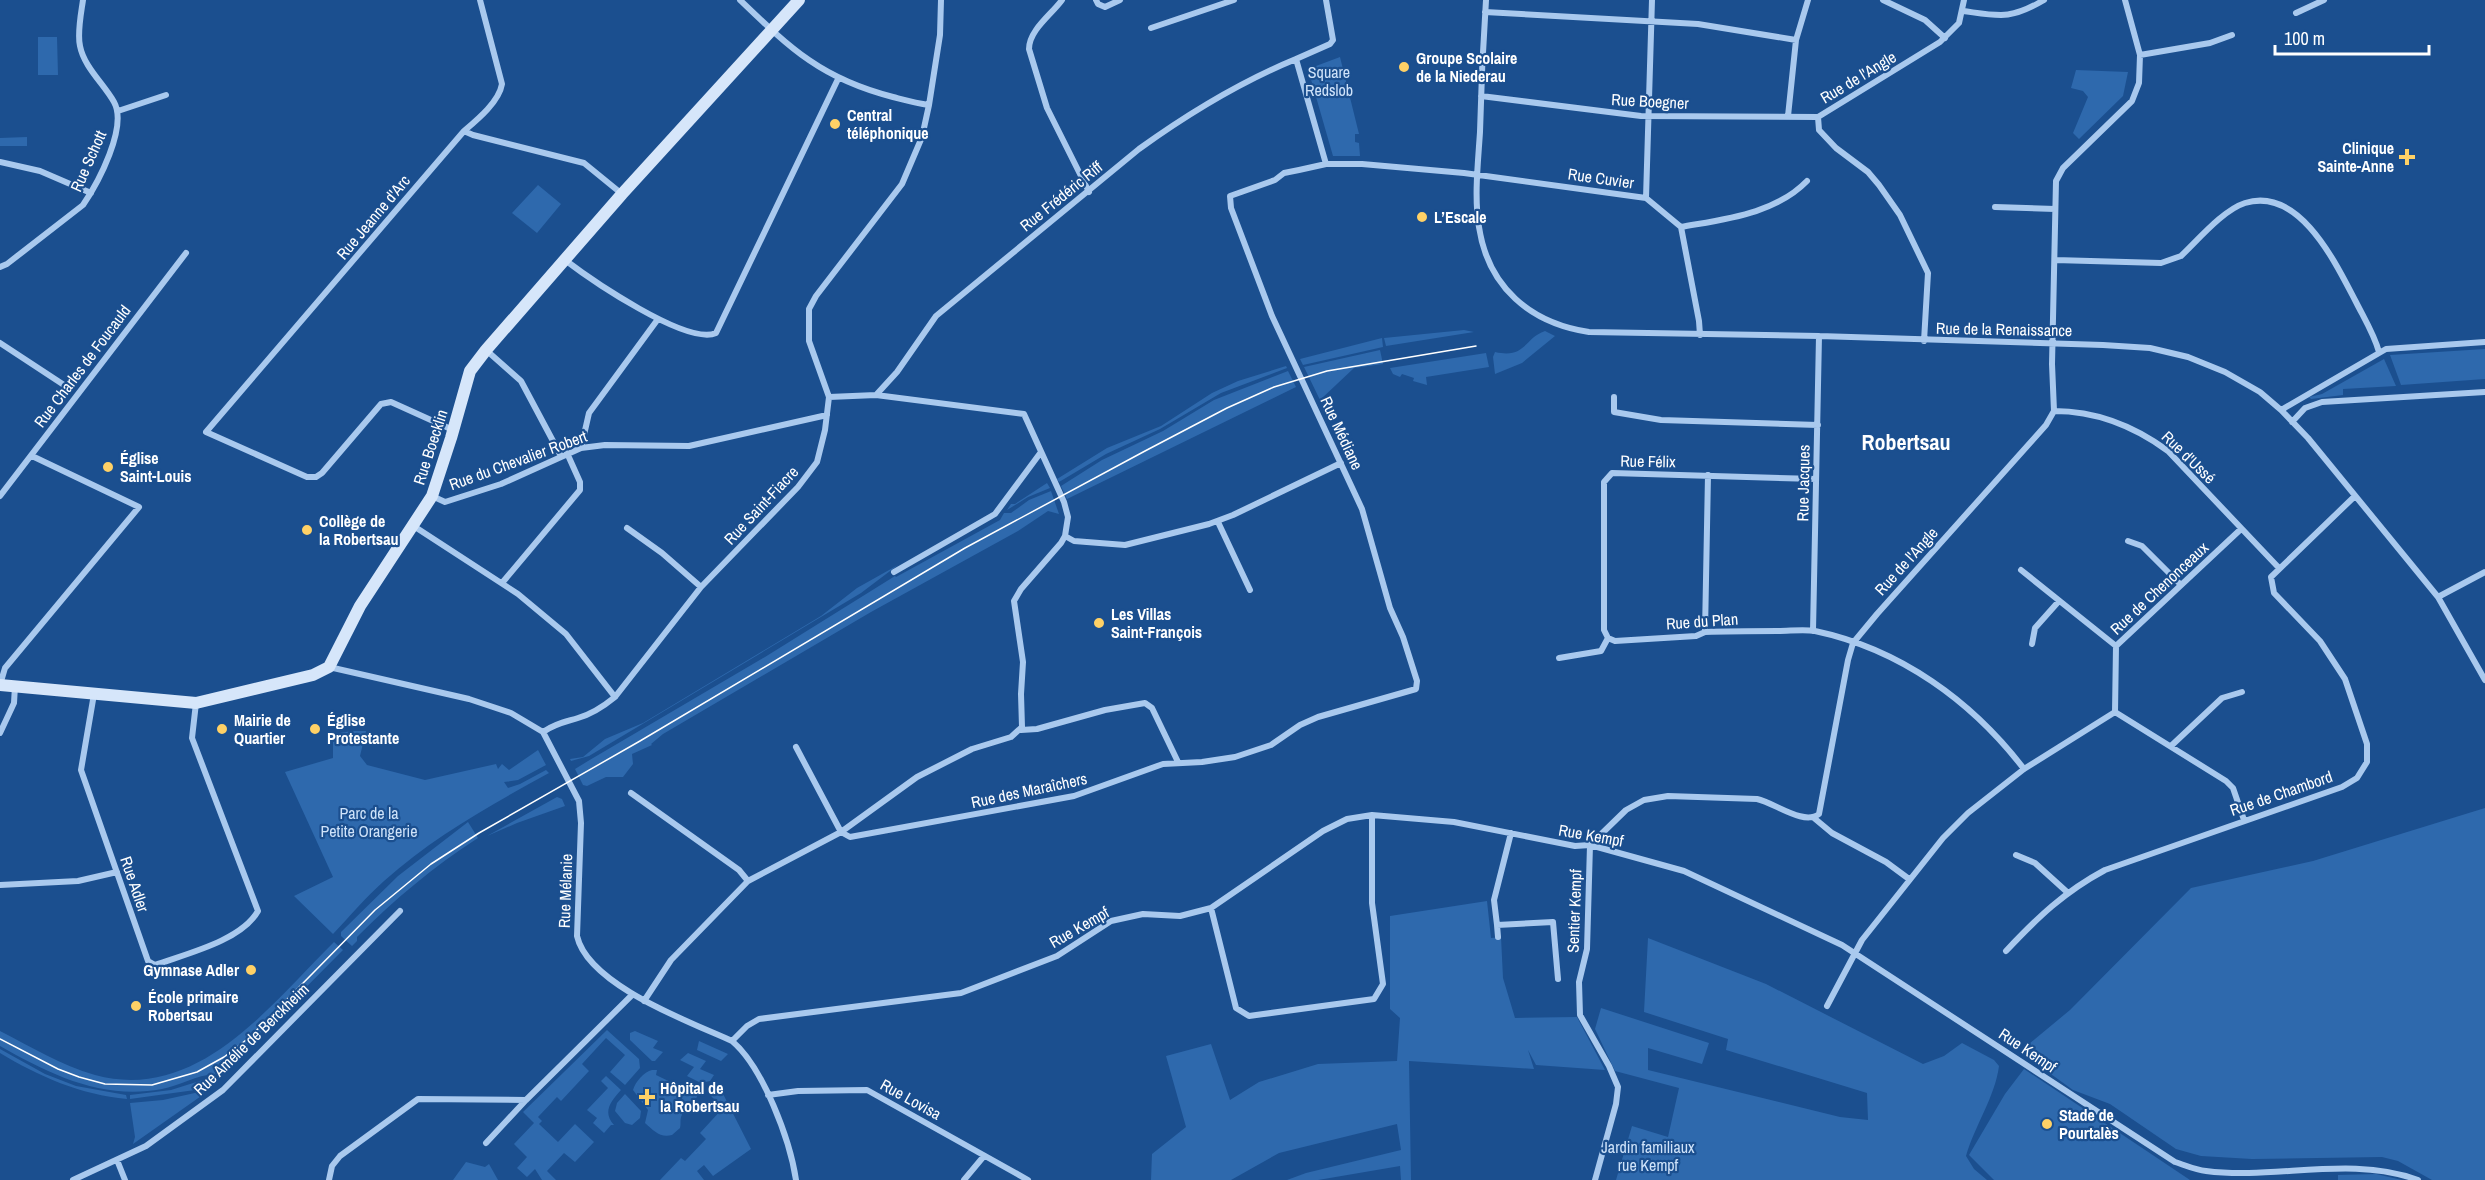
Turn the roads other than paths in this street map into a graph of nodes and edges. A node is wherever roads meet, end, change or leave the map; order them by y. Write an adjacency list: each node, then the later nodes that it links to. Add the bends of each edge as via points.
1 (83, 0): 34 (street, via 79,44 82,55)
2 (480, 0): 38 (street, Rue Jeanne d'Arc, via 502,84 501,91 476,122)
3 (740, 0): 24 (street)
4 (799, 0): 24 (main road, Rue Boecklin)
5 (941, 0): 33 (street, Rue Saint-Fiacre)
6 (1062, 0): 43 (street, via 1035,32 1029,49 1047,108)
7 (1096, 0): 8 (street, via 1105,7)
8 (1120, 0)
9 (1234, 0): 23 (street)
10 (1326, 0): 29 (street, Rue Frédéric Riff, via 1333,40)
11 (1486, 0): 20 (street, Rue de la Renaissance)
12 (1652, 0): 22 (street)
13 (1808, 0): 27 (street)
14 (1883, 0): 26 (street, via 1926,20)
15 (1964, 0): 19 (street, Rue de l'Angle)
16 (2044, 0): 19 (street, via 2012,15)
17 (2125, 0): 28 (street)
18 (2324, 0): 21 (street)
19 (1963, 11): 26 (street, Rue de l'Angle, via 1959,23)
20 (1485, 12): 22 (street); 32 (street, Rue de la Renaissance)
21 (2296, 13)
22 (1652, 21): 27 (street); 35 (street)
23 (1151, 28)
24 (772, 30): 30 (street, via 807,61); 45 (main road, Rue Boecklin)
25 (2232, 35): 28 (street, via 2210,43)
26 (1945, 38): 37 (street, Rue de l'Angle)
27 (1796, 40): 36 (street)
28 (2140, 55): 49 (street, via 2139,83 2132,101 2063,168 2056,181)
29 (1296, 59): 40 (street); 43 (street, Rue Frédéric Riff, via 1229,90 1174,123)
30 (838, 79): 33 (street); 55 (street, via 716,333 707,336)
31 (166, 95): 34 (street)
32 (1481, 96): 35 (street, Rue Boegner); 41 (street, Rue de la Renaissance)
33 (929, 105): 67 (street, Rue Saint-Fiacre, via 922,137 902,184 809,309 809,341)
34 (118, 111): 44 (street, Rue Schott, via 114,139)
35 (1649, 116): 36 (street, Rue Boegner); 47 (street)
36 (1788, 116): 37 (street, Rue Boegner)
37 (1818, 117): 58 (street, Rue de l'Angle, via 1820,130 1836,148 1880,185 1900,215 1928,273)
38 (464, 131): 45 (street, via 584,163); 74 (street, Rue Jeanne d'Arc, via 206,432 307,477 316,477 381,404 391,402)
39 (0, 162): 44 (street, via 40,171)
40 (1326, 164): 41 (street, Rue Cuvier, via 1396,166); 46 (street, Rue Cuvier, via 1284,173)
41 (1478, 175): 47 (street, Rue Cuvier); 56 (street, Rue de la Renaissance, via 1477,212 1485,252 1506,290 1528,310 1553,324 1589,332)
42 (1807, 180): 50 (street, via 1797,191 1764,208)
43 (1089, 192): 66 (street, Rue Frédéric Riff, via 936,316)
44 (91, 193): 54 (street, Rue Schott, via 76,211)
45 (622, 194): 52 (main road, Rue Boecklin)
46 (1230, 196): 79 (street, Rue Médiane, via 1231,208 1272,316)
47 (1646, 198): 50 (street, Rue Cuvier)
48 (1995, 207): 49 (street)
49 (2055, 209): 53 (street)
50 (1681, 227): 56 (street)
51 (186, 253): 78 (street, Rue Charles de Foucauld)
52 (565, 260): 55 (street, via 619,298); 62 (main road, Rue Boecklin)
53 (2055, 260): 60 (street); 63 (street, via 2171,261 2237,206 2252,201 2274,204 2299,218 2324,245)
54 (0, 267)
55 (658, 319): 75 (street, via 589,413)
56 (1700, 335): 57 (street, Rue de la Renaissance)
57 (1819, 336): 58 (street, Rue de la Renaissance); 73 (street, Rue Jacques)
58 (1924, 341): 60 (street, Rue de la Renaissance)
59 (2485, 342): 63 (street)
60 (2052, 344): 69 (street, Rue de la Renaissance, via 2151,348 2188,357 2225,372); 70 (street)
61 (1, 345): 64 (street)
62 (486, 350): 74 (main road, Rue Boecklin, via 470,371); 77 (street, via 520,381)
63 (2379, 352): 69 (street)
64 (64, 385)
65 (2485, 392): 72 (street, via 2322,402 2305,408)
66 (876, 395): 67 (street); 76 (street, via 1024,414)
67 (828, 397): 71 (street, Rue Saint-Fiacre)
68 (1614, 397): 73 (street, via 1614,412 1661,420)
69 (2282, 410): 72 (street, Rue de la Renaissance)
70 (2054, 411): 88 (street, Rue d'Ussé, via 2102,418 2149,437 2168,451); 104 (street, Rue de l'Angle, via 2046,425)
71 (827, 415): 75 (street, Rue du Chevalier Robert, via 689,446); 97 (street, Rue Saint-Fiacre, via 820,456 808,476)
72 (2292, 422): 84 (street, Rue de la Renaissance)
73 (1818, 425): 81 (street, Rue Jacques)
74 (454, 430): 82 (main road, Rue Boecklin)
75 (581, 448): 77 (street, Rue du Chevalier Robert)
76 (1041, 452): 89 (street, via 1064,502 1068,517); 93 (street, via 995,514)
77 (564, 455): 82 (street, Rue du Chevalier Robert, via 501,484 445,501); 95 (street, via 580,482 579,490)
78 (32, 456): 83 (street, Rue Charles de Foucauld); 110 (street, via 139,507 5,668)
79 (1341, 464): 85 (street); 117 (street, Rue Médiane, via 1362,509 1390,608 1418,686 1403,694)
80 (1708, 475): 81 (street, Rue Félix); 102 (street); 103 (street, Rue Félix, via 1612,473 1604,482 1604,630)
81 (1816, 479): 101 (street, Rue Jacques)
82 (432, 495): 86 (main road, Rue Boecklin)
83 (0, 496)
84 (2355, 496): 91 (street); 99 (street, Rue de la Renaissance)
85 (1218, 522): 89 (street, via 1125,545 1074,541); 98 (street)
86 (412, 525): 95 (street); 108 (main road, Rue Boecklin, via 360,606)
87 (627, 528): 97 (street)
88 (2241, 529): 91 (street, Rue d'Ussé); 96 (street, Rue de Chenonceaux)
89 (1065, 536): 118 (street, via 1014,601 1023,662)
90 (2128, 541): 96 (street, via 2142,546)
91 (2279, 568): 128 (street, Rue de Chambord, via 2271,577 2274,593 2320,641 2345,679 2367,744 2367,762 2357,778 2342,787)
92 (2021, 570): 100 (street)
93 (894, 572)
94 (2485, 572): 99 (street)
95 (502, 583): 114 (street, via 566,634)
96 (2181, 585): 106 (street, Rue de Chenonceaux)
97 (701, 587): 114 (street, Rue Saint-Fiacre)
98 (1250, 590)
99 (2438, 597): 109 (street, Rue de la Renaissance)
100 (2059, 601): 105 (street, via 2035,627); 106 (street)
101 (1813, 631): 102 (street, Rue du Plan); 104 (street, Rue du Plan)
102 (1705, 632): 103 (street, Rue du Plan, via 1696,636)
103 (1608, 639): 107 (street, via 1602,651)
104 (1854, 643): 124 (street, Rue du Plan, via 1922,674 1950,693 1994,733); 127 (street, Rue de l'Angle, via 1823,801 1820,814)
105 (2032, 644)
106 (2116, 646): 116 (street, Rue de Chenonceaux)
107 (1559, 658)
108 (329, 667): 115 (main road, via 313,675); 119 (street, via 480,702 511,713)
109 (2485, 680)
110 (0, 685): 111 (main road)
111 (15, 686): 113 (main road); 120 (street, via 15,703)
112 (2242, 692): 121 (street, via 2222,698)
113 (94, 694): 115 (main road); 133 (street, Rue Adler, via 81,770)
114 (615, 697): 119 (street, Rue Saint-Fiacre, via 604,706)
115 (196, 703): 133 (street, Rue Adler, via 192,738 258,911 253,919 214,945 155,965 148,961)
116 (2115, 712): 121 (street); 124 (street)
117 (1318, 717): 123 (street, Rue des Maraîchers, via 1276,742 1235,757)
118 (1021, 730): 123 (street, via 1145,703 1152,708); 129 (street, via 917,777)
119 (543, 732): 145 (street, Rue Mélanie, via 579,801 579,943 586,955)
120 (0, 733)
121 (2171, 746): 128 (street, via 2233,788)
122 (796, 747): 129 (street)
123 (1178, 762): 129 (street, Rue des Maraîchers, via 1074,796 850,837)
124 (2024, 769): 134 (street, via 1968,813)
125 (631, 793): 135 (street, via 739,870)
126 (1372, 815): 130 (street, Rue Kempf, via 1454,822); 138 (street, Rue Kempf, via 1347,819 1323,831); 138 (street, via 1372,903 1383,984 1374,999 1249,1016 1236,1008)
127 (1814, 818): 131 (street, via 1757,799 1655,798 1626,810); 134 (street)
128 (2244, 820): 137 (street, Rue de Chambord, via 2105,870)
129 (841, 832): 135 (street)
130 (1511, 833): 131 (street, Rue Kempf, via 1575,846); 140 (street, via 1494,900)
131 (1590, 845): 143 (street, Rue Kempf, via 1684,871); 160 (street, Sentier Kempf, via 1587,949 1578,989 1580,1015 1618,1087)
132 (2016, 855): 137 (street, via 2035,863)
133 (117, 872): 136 (street, via 78,881)
134 (1909, 879): 143 (street)
135 (748, 881): 146 (street, via 671,960)
136 (0, 885)
137 (2067, 892): 142 (street, Rue de Chambord)
138 (1211, 908): 148 (street, Rue Kempf, via 1180,916 1143,914 1112,921 1057,956 961,993 759,1019)
139 (400, 911): 153 (street, Rue Amélie de Berckheim, via 223,1090 146,1146)
140 (1497, 925): 141 (street); 144 (street, Sentier Kempf, via 1553,922)
141 (1498, 937)
142 (2006, 951)
143 (1854, 952): 147 (street); 161 (street, Rue Kempf, via 2175,1162 2204,1171 2236,1173 2355,1168 2382,1170)
144 (1558, 979)
145 (632, 995): 146 (street, Rue Mélanie); 150 (street)
146 (644, 1001): 148 (street, Rue Mélanie)
147 (1827, 1006)
148 (732, 1041): 149 (street, Rue Mélanie, via 750,1059)
149 (768, 1095): 152 (street, Rue Lovisa, via 867,1090); 157 (street, Rue Mélanie, via 789,1145)
150 (526, 1100): 151 (street); 156 (street, via 418,1099 340,1156)
151 (486, 1143)
152 (984, 1156): 158 (street); 159 (street, Rue Lovisa)
153 (117, 1160): 154 (street, Rue Amélie de Berckheim); 155 (street)
154 (73, 1180)
155 (125, 1180)
156 (329, 1180)
157 (796, 1180)
158 (964, 1180)
159 (1028, 1180)
160 (1595, 1180)
161 (2418, 1180)

